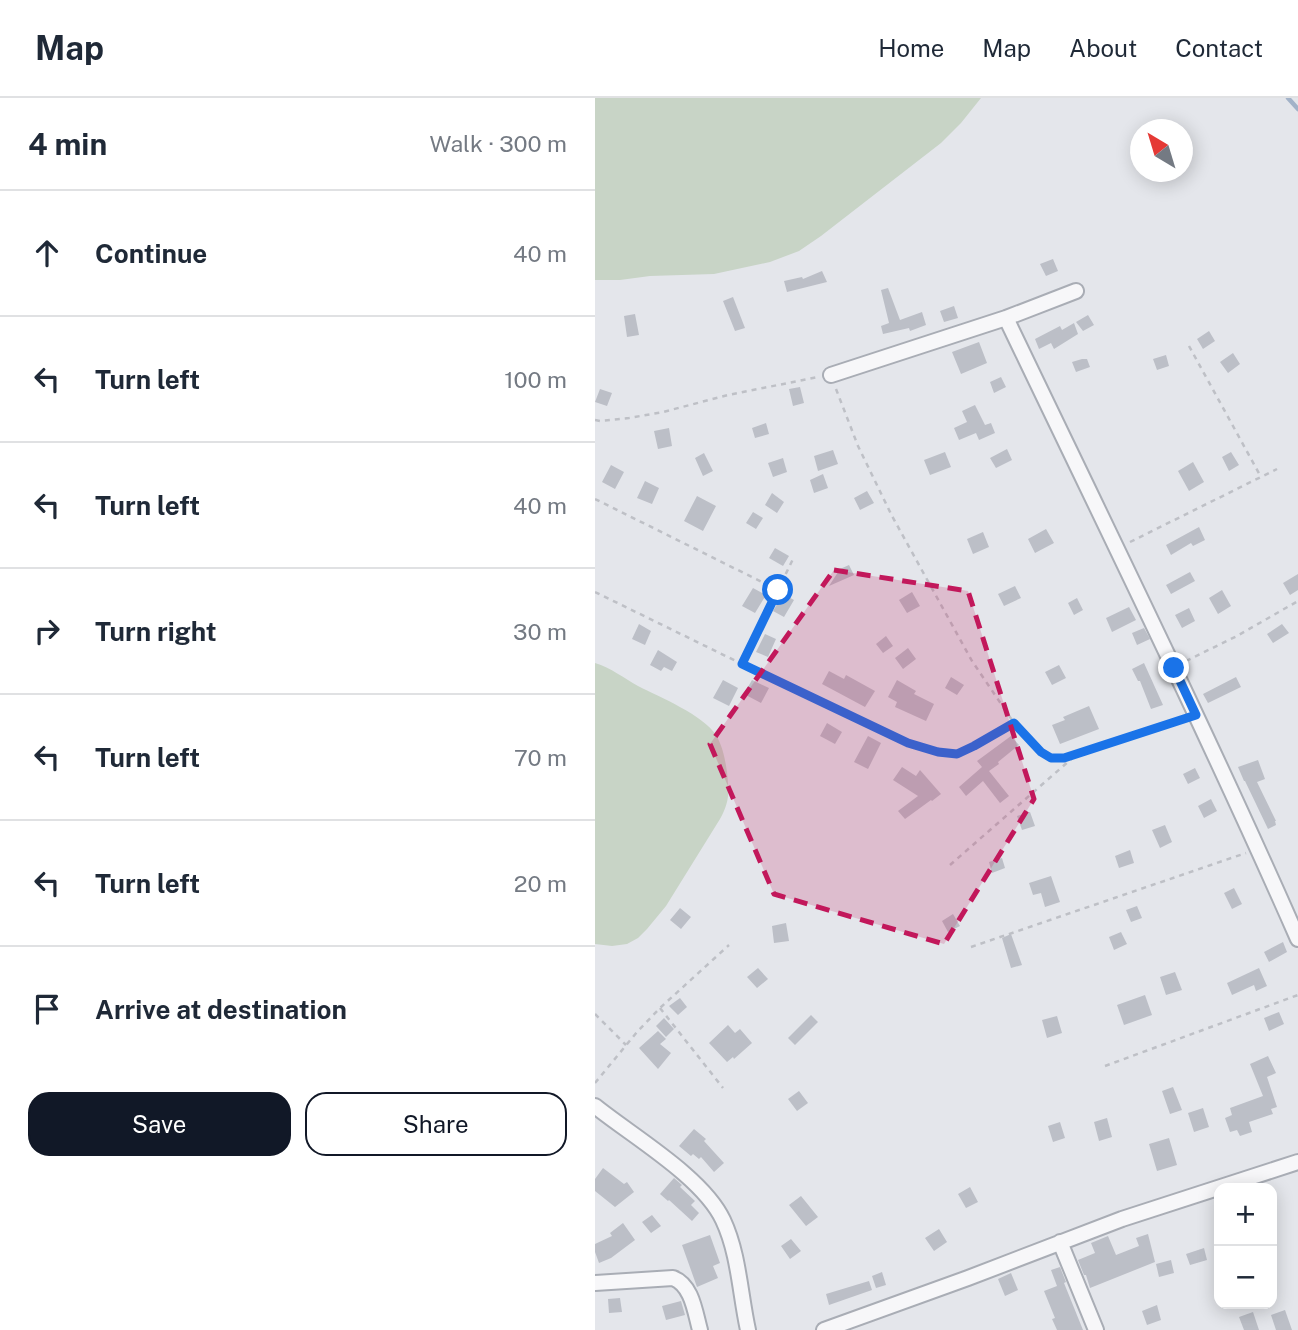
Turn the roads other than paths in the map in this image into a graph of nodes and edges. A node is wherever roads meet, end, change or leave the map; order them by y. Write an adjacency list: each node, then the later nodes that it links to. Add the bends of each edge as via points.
1 (1076, 291): 2 (street)
2 (1006, 318): 3 (street); 4 (street)
3 (831, 375)
4 (1298, 939)
5 (595, 1106): 10 (street, via 693,1182 717,1209 736,1257)
6 (1298, 1162): 7 (street)
7 (1060, 1242): 11 (street); 12 (street)
8 (595, 1283): 9 (street, via 673,1278 686,1288)
9 (700, 1330)
10 (748, 1330)
11 (824, 1330)
12 (1096, 1330)

